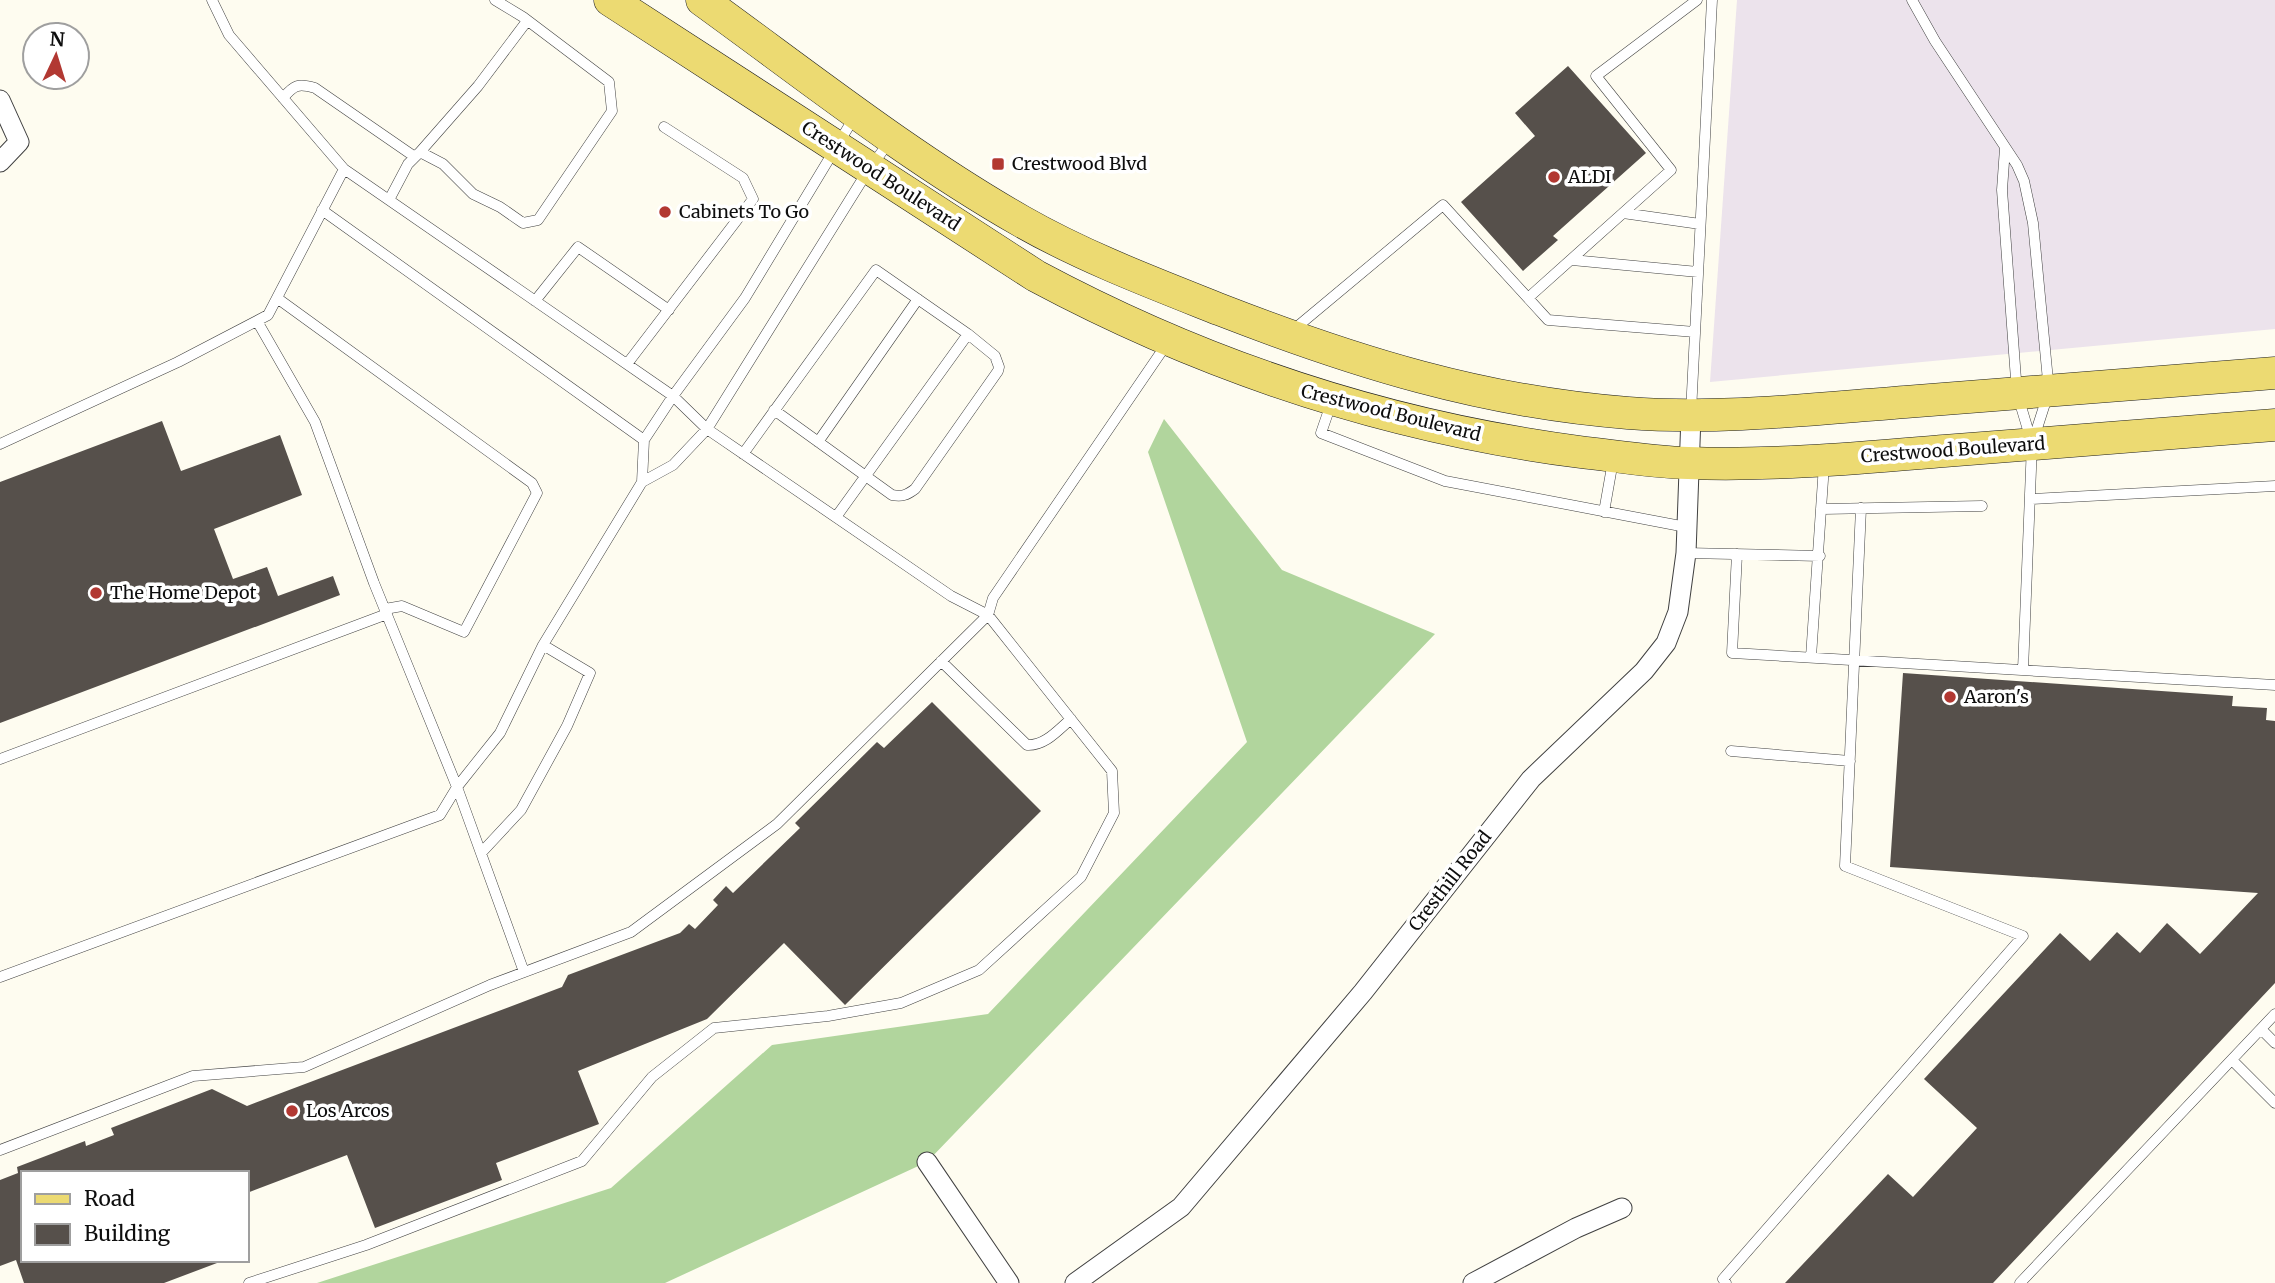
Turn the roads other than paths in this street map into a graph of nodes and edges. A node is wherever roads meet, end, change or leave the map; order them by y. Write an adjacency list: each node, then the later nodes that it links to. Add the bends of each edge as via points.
1 (212, 0): 9 (lane, via 229,35)
2 (495, 0): 8 (lane)
3 (610, 0): 14 (main road, Crestwood Boulevard)
4 (702, 0): 11 (main road, Crestwood Boulevard)
5 (1697, 0): 22 (lane, via 1596,76 1671,170)
6 (1712, 0): 23 (lane)
7 (1912, 0): 15 (lane)
8 (527, 21): 16 (lane); 16 (lane, via 609,82 612,111 538,220 523,223 473,194 443,164)
9 (283, 98): 16 (lane, via 300,83 315,88); 18 (lane)
10 (0, 100): 17 (street, via 19,142)
11 (858, 113): 13 (main road, Crestwood Boulevard); 14 (lane)
12 (664, 127): 30 (lane, via 743,177 753,199)
13 (892, 138): 19 (lane); 34 (main road, Crestwood Boulevard, via 988,201 1083,253)
14 (837, 148): 19 (main road, Crestwood Boulevard); 41 (lane, via 745,298)
15 (2005, 148): 39 (lane, via 2024,180 2031,212); 40 (lane, via 2002,190)
16 (417, 155): 20 (lane)
17 (0, 162)
18 (344, 169): 20 (lane); 21 (lane)
19 (869, 169): 35 (main road, Crestwood Boulevard, via 1036,276); 47 (lane)
20 (389, 200): 29 (lane)
21 (322, 211): 26 (lane); 48 (lane)
22 (1623, 213): 23 (lane); 24 (lane)
23 (1700, 224): 25 (lane)
24 (1572, 260): 25 (lane); 28 (lane)
25 (1698, 272): 32 (lane)
26 (277, 298): 31 (lane, via 268,315); 70 (lane, via 532,483 537,493 464,632 402,606)
27 (918, 299): 33 (lane); 44 (lane, via 876,270); 50 (lane)
28 (1528, 299): 32 (lane, via 1548,320); 34 (lane, via 1443,205)
29 (535, 301): 30 (lane, via 578,247); 37 (lane)
30 (669, 310): 37 (lane)
31 (257, 321): 51 (lane); 70 (lane, via 315,422)
32 (1695, 332): 45 (lane)
33 (968, 334): 57 (lane); 57 (lane, via 995,356 999,367 915,489 900,497)
34 (1287, 335): 36 (main road, Crestwood Boulevard)
35 (1168, 341): 42 (main road, Crestwood Boulevard); 71 (lane, via 993,598)
36 (1349, 357): 42 (main road); 45 (main road, Crestwood Boulevard, via 1501,397)
37 (626, 364): 41 (lane)
38 (2275, 373): 39 (main road, Crestwood Boulevard)
39 (2049, 391): 40 (main road, Crestwood Boulevard); 52 (lane)
40 (2017, 393): 45 (main road, Crestwood Boulevard); 52 (lane)
41 (673, 396): 47 (lane); 48 (lane)
42 (1332, 401): 54 (main road, Crestwood Boulevard, via 1461,432); 64 (lane, via 1321,433 1445,481)
43 (2275, 405): 49 (main road, via 2137,425)
44 (774, 410): 50 (lane); 53 (lane)
45 (1691, 416): 56 (street, Cresthill Road)
46 (2275, 425): 49 (main road, Crestwood Boulevard)
47 (707, 429): 53 (lane); 58 (lane, via 673,465)
48 (644, 440): 58 (lane)
49 (2079, 441): 52 (main road, Crestwood Boulevard)
50 (818, 442): 57 (lane)
51 (0, 444)
52 (2032, 444): 55 (main road, Crestwood Boulevard); 60 (lane)
53 (743, 454): 65 (lane)
54 (1614, 456): 56 (main road, Crestwood Boulevard); 64 (lane)
55 (1824, 460): 56 (main road, Crestwood Boulevard); 63 (lane)
56 (1688, 463): 66 (street, Cresthill Road)
57 (865, 477): 65 (lane)
58 (642, 482): 72 (lane)
59 (2275, 486): 60 (lane)
60 (2030, 499): 76 (lane)
61 (1982, 506): 62 (lane)
62 (1861, 508): 63 (lane); 75 (lane)
63 (1823, 509): 69 (lane)
64 (1604, 512): 66 (lane)
65 (836, 517): 71 (lane, via 951,596)
66 (1686, 527): 67 (street, Cresthill Road)
67 (1686, 553): 68 (lane); 96 (street, Cresthill Road, via 1678,612 1666,643 1644,671 1531,779 1363,992 1181,1207)
68 (1737, 554): 69 (lane); 73 (lane, via 1732,653)
69 (1820, 556): 73 (lane)
70 (386, 612): 80 (lane); 82 (lane)
71 (988, 615): 74 (lane); 78 (lane)
72 (543, 645): 82 (lane, via 500,733); 83 (lane, via 590,673 521,810)
73 (1811, 657): 75 (lane)
74 (942, 660): 78 (lane, via 1027,745 1044,742); 84 (lane, via 778,824 631,932)
75 (1854, 660): 76 (lane); 81 (lane)
76 (2023, 670): 77 (lane)
77 (2275, 685)
78 (1071, 719): 94 (lane, via 1112,771 1114,813 1081,877 979,970 901,1003 714,1028 652,1077 582,1161 366,1245)
79 (1731, 751): 81 (lane)
80 (0, 759)
81 (1850, 761): 98 (lane, via 1845,866 2023,936 1723,1279)
82 (457, 787): 83 (lane); 85 (lane, via 440,815)
83 (481, 853): 84 (lane)
84 (524, 972): 91 (lane, via 304,1067 193,1076)
85 (0, 977)
86 (2275, 1014): 87 (lane)
87 (2261, 1030): 88 (lane); 89 (lane)
88 (2275, 1043)
89 (2232, 1060): 90 (lane); 99 (lane)
90 (2275, 1103)
91 (0, 1150)
92 (927, 1161): 95 (street)
93 (1622, 1208): 97 (street)
94 (249, 1283)
95 (1009, 1283)
96 (1075, 1283)
97 (1473, 1283)
98 (1726, 1283)
99 (2020, 1283)

